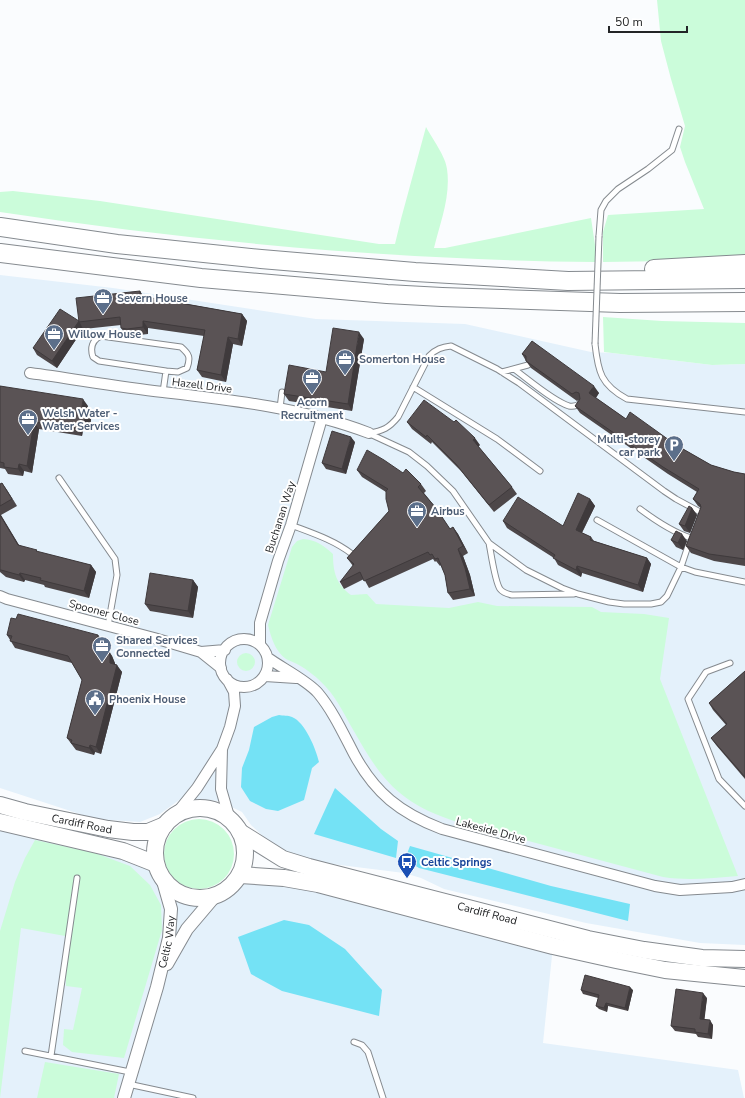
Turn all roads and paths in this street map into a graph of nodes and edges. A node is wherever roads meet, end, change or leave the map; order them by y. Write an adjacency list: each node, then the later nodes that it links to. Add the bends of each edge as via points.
1 (679, 129): 20 (lane, bridge, via 672,150 618,190 606,201 601,210 595,344 597,364 604,380 627,399)
2 (0, 227): 5 (highway, via 117,244 261,259)
3 (0, 253): 7 (highway, via 200,278)
4 (745, 264): 5 (highway)
5 (493, 276): 6 (highway, via 568,281)
6 (745, 279)
7 (442, 297): 8 (highway, via 620,303); 9 (highway, via 626,314)
8 (745, 302)
9 (745, 314)
10 (528, 365): 11 (lane)
11 (514, 369): 13 (lane); 18 (lane, via 560,402 570,406)
12 (166, 371): 12 (lane, via 99,361 93,357 92,344 101,336 180,347 188,353 187,368 178,372); 16 (lane)
13 (502, 372): 15 (lane, via 451,346 443,347 429,356); 26 (lane, via 664,491 702,513)
14 (30, 373): 16 (street, Hazell Drive)
15 (413, 387): 22 (lane, via 398,418 382,431); 23 (lane, via 497,439)
16 (163, 392): 19 (street, Hazell Drive)
17 (282, 392): 19 (lane)
18 (581, 403)
19 (280, 409): 21 (street, Hazell Drive)
20 (745, 412)
21 (322, 418): 22 (street, Hazell Drive); 28 (street, Buchanan Way)
22 (369, 433): 31 (lane, via 410,452 441,478 463,504)
23 (540, 471)
24 (59, 478): 38 (lane, via 115,559 117,575)
25 (640, 509): 30 (lane)
26 (699, 519)
27 (597, 520): 33 (lane)
28 (290, 525): 32 (lane, via 342,546); 37 (street, Buchanan Way)
29 (694, 532): 30 (lane)
30 (691, 538): 33 (lane)
31 (489, 543): 35 (lane, via 526,570); 35 (lane, via 500,589 504,593)
32 (352, 554)
33 (681, 567): 34 (lane); 35 (lane, via 667,596 661,602 624,604)
34 (745, 582)
35 (578, 594)
36 (0, 596): 38 (street, Spooner Close)
37 (260, 623): 39 (street, via 252,633); 40 (street, Buchanan Way)
38 (108, 626): 42 (street, Spooner Close)
39 (237, 640): 40 (street, via 245,639); 41 (street)
40 (260, 645): 43 (street)
41 (224, 650): 42 (street, Spooner Close); 45 (street)
42 (201, 652): 45 (street, Spooner Close)
43 (268, 658): 46 (street); 47 (street, Lakeside Drive)
44 (730, 663): 53 (lane, via 706,672 688,699 719,779)
45 (221, 668): 48 (street)
46 (265, 676): 47 (street); 49 (street, via 255,685)
47 (298, 678): 60 (street, Lakeside Drive, via 316,691 327,704 361,767 381,791 393,804 423,822 448,831 655,886 680,890)
48 (227, 680): 49 (street, via 240,687); 50 (street, via 234,692)
49 (248, 687): 50 (street)
50 (235, 706): 51 (street)
51 (222, 750): 55 (street, via 198,788); 56 (street, via 222,789)
52 (0, 805): 55 (main road, Cardiff Road, via 133,832 148,832)
53 (745, 806)
54 (0, 822): 57 (main road, Cardiff Road, via 123,850)
55 (168, 822): 56 (main road, Cardiff Road, via 189,810 206,808 221,813); 57 (main road, via 157,840)
56 (235, 826): 58 (main road, via 245,845 245,860); 62 (main road, Cardiff Road, via 283,859 309,867 588,939 702,958)
57 (158, 869): 61 (main road, Cardiff Road, via 167,884 176,891 193,898); 64 (street, Celtic Way, via 171,909 169,938)
58 (240, 875): 61 (main road, Cardiff Road, via 231,886); 63 (main road, Cardiff Road, via 284,878 318,884 553,946 658,969)
59 (77, 878): 67 (lane)
60 (745, 884)
61 (215, 896): 64 (street, Celtic Way, via 187,929)
62 (745, 959)
63 (745, 978)
64 (157, 987): 68 (street, Celtic Way)
65 (354, 1042): 71 (lane, via 368,1052)
66 (25, 1051): 67 (lane)
67 (51, 1056): 68 (lane)
68 (129, 1078): 69 (street, Celtic Way); 70 (lane)
69 (124, 1098)
70 (193, 1098)
71 (383, 1098)

